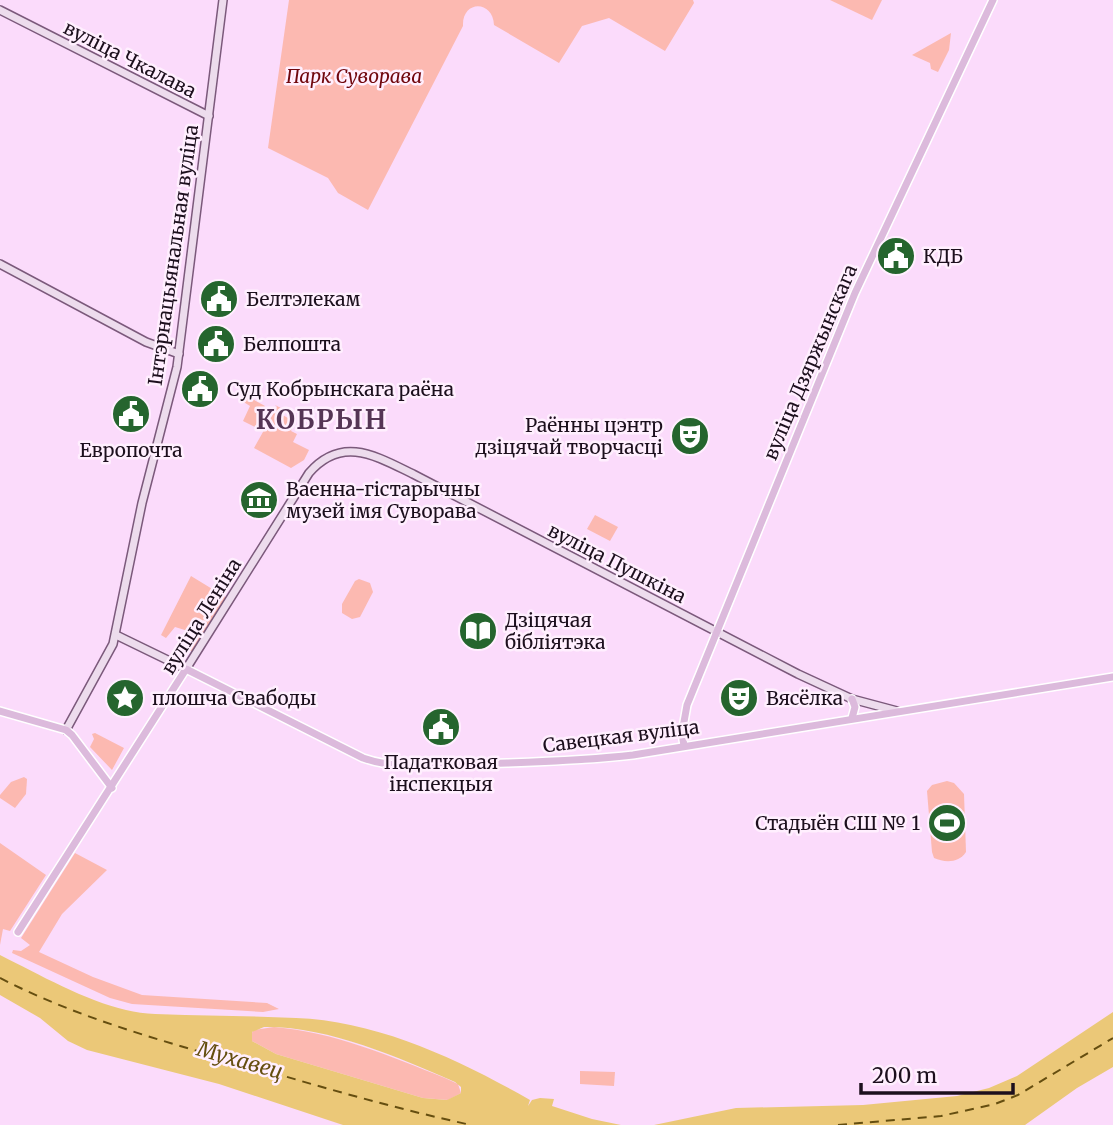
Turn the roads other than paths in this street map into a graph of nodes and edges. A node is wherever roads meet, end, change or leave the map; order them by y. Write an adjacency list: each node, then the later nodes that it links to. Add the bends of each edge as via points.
1 (223, 0): 4 (main road, Інтэрнацыянальная вуліца)
2 (993, 0): 8 (main road, вуліца Дзяржынскага, via 855,293)
3 (0, 10): 4 (main road, вуліца Чкалава)
4 (209, 116): 6 (main road, Інтэрнацыянальная вуліца)
5 (0, 264): 6 (main road, via 146,342)
6 (179, 354): 9 (main road, Інтэрнацыянальная вуліца, via 142,503)
7 (323, 460): 8 (main road, вуліца Пушкіна, via 350,452 384,460); 10 (main road, вуліца Леніна, via 309,473)
8 (717, 632): 12 (main road, вуліца Пушкіна); 17 (main road, вуліца Дзяржынскага, via 687,705)
9 (116, 635): 10 (main road, Савецкая вуліца); 16 (main road)
10 (186, 669): 17 (main road, Савецкая вуліца, via 378,763 420,766 588,760); 18 (main road, вуліца Леніна)
11 (1113, 677): 14 (main road, Савецкая вуліца)
12 (852, 699): 14 (main road, вуліца Пушкіна); 15 (main road)
13 (0, 710): 16 (main road)
14 (897, 711): 15 (main road, Савецкая вуліца)
15 (852, 718): 17 (main road, Савецкая вуліца)
16 (66, 730): 18 (main road)
17 (684, 746)
18 (112, 788): 19 (main road, вуліца Леніна)
19 (18, 932)

